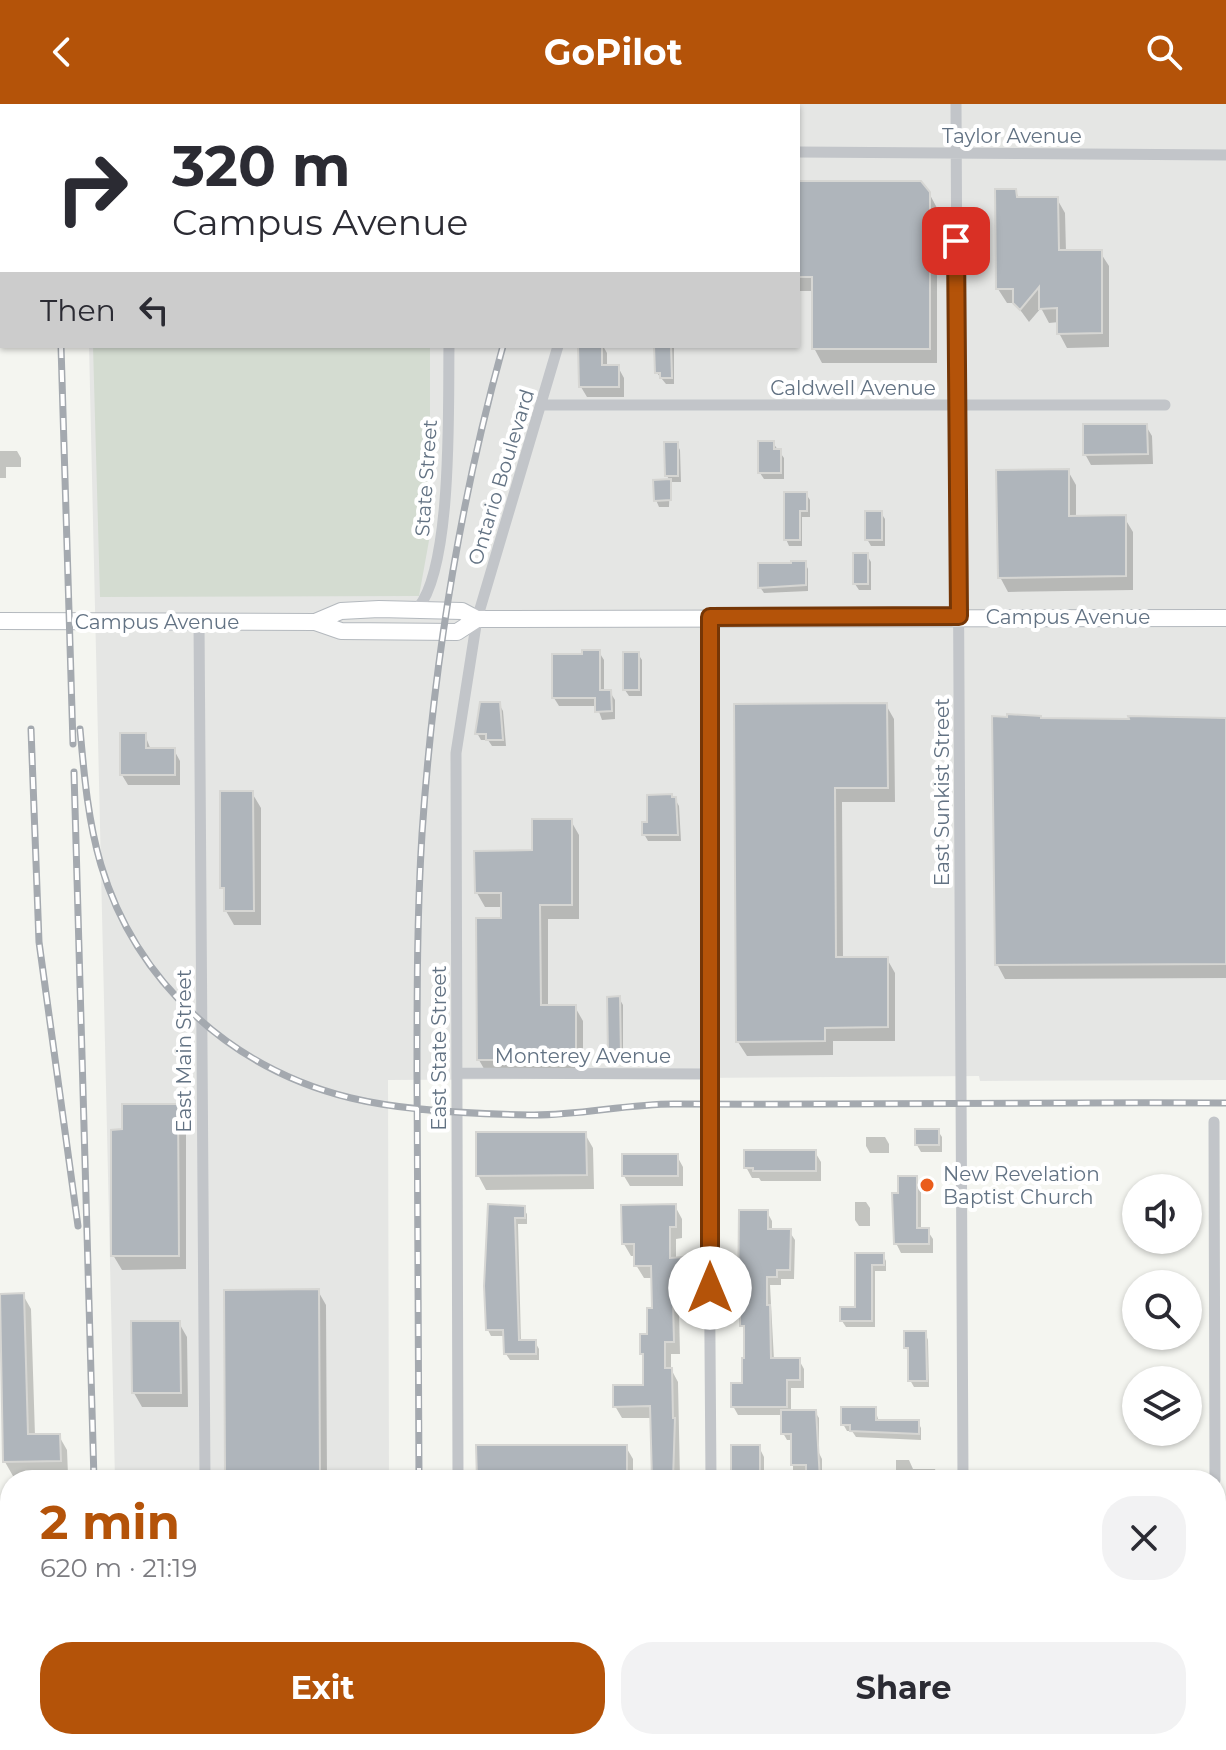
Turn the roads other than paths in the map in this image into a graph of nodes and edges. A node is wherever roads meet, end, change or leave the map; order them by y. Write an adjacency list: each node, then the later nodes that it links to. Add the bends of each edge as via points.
1 (956, 104): 3 (street, East Sunkist Street)
2 (800, 152): 3 (street, Taylor Avenue)
3 (955, 154): 4 (street, Taylor Avenue); 9 (street, East Sunkist Street)
4 (1226, 155)
5 (449, 348): 10 (street, State Street, via 440,545 426,599)
6 (557, 348): 7 (street, Ontario Boulevard)
7 (541, 405): 9 (street, Caldwell Avenue); 14 (street, Ontario Boulevard)
8 (1165, 405): 9 (street, Caldwell Avenue)
9 (957, 406): 11 (street, East Sunkist Street)
10 (418, 608): 14 (street, Campus Avenue, via 462,611); 17 (street, Campus Avenue, via 341,611)
11 (959, 616): 12 (street, Campus Avenue); 13 (street, Campus Avenue); 24 (street, East Sunkist Street)
12 (710, 617): 14 (street, Campus Avenue); 19 (street)
13 (1226, 618)
14 (477, 619): 17 (street, Campus Avenue, via 457,632 341,631); 18 (street, East State Street, via 456,753)
15 (0, 621): 16 (street, Campus Avenue)
16 (199, 622): 17 (street, Campus Avenue); 21 (street, East Main Street)
17 (315, 622)
18 (458, 1073): 19 (street, Monterey Avenue); 22 (street, East State Street)
19 (708, 1074): 23 (street)
20 (1214, 1122): 25 (street)
21 (205, 1470)
22 (458, 1470)
23 (711, 1470)
24 (963, 1470)
25 (1215, 1470)

